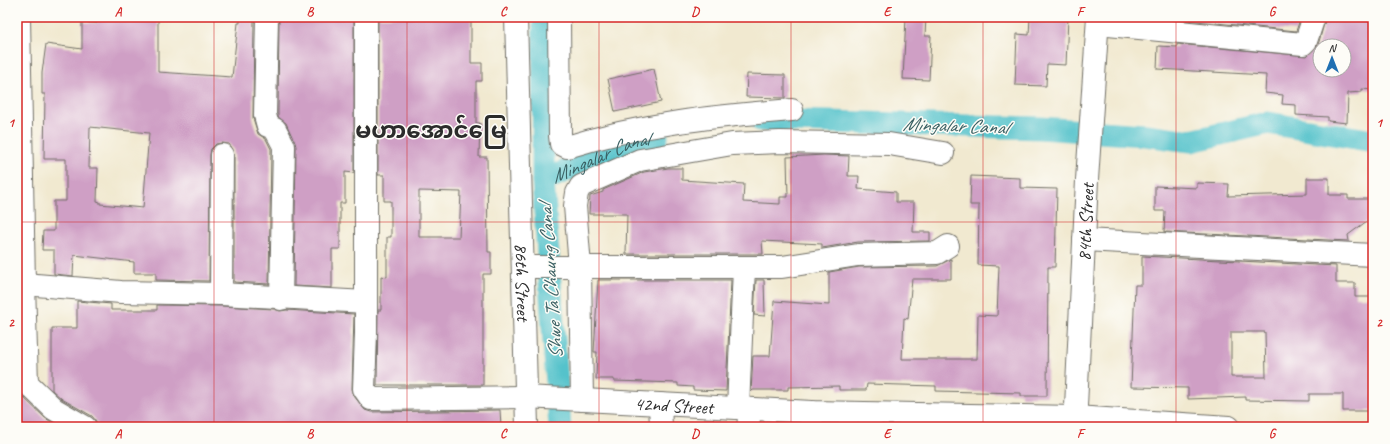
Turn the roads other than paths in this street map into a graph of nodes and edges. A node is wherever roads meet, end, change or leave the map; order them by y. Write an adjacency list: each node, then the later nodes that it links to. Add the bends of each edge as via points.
1 (20, 17): 17 (street)
2 (267, 17): 19 (street, via 264,115 268,126 275,129 284,146)
3 (366, 17): 20 (street)
4 (516, 17): 15 (street, 86th Street)
5 (559, 17): 8 (street, via 560,136 561,144 567,147 653,125 716,116)
6 (1314, 17): 7 (street, via 1303,44)
7 (1098, 20): 11 (street, 84th Street)
8 (792, 110)
9 (942, 152): 14 (street, via 889,144 780,142 732,144 640,160 581,186 577,193)
10 (222, 155): 18 (street)
11 (1084, 240): 13 (street); 27 (street, 84th Street)
12 (948, 246): 16 (street, via 937,253 858,255 782,267)
13 (1373, 255)
14 (576, 266): 15 (street); 16 (street); 23 (street)
15 (531, 267): 22 (street, 86th Street)
16 (744, 268): 25 (street)
17 (24, 284): 18 (street, via 121,292); 21 (street)
18 (221, 294): 19 (street)
19 (281, 299): 20 (street)
20 (366, 302): 22 (street, 42nd Street, via 364,389 371,399)
21 (22, 384): 28 (street, via 54,409)
22 (535, 398): 23 (street, 42nd Street); 29 (street, 86th Street)
23 (580, 400): 24 (street, 42nd Street)
24 (660, 404): 25 (street, 42nd Street); 30 (street)
25 (746, 414): 26 (street, 42nd Street)
26 (811, 419): 27 (street, 42nd Street)
27 (1075, 422): 31 (street, 42nd Street)
28 (85, 427)
29 (527, 427)
30 (661, 427)
31 (1228, 427)

